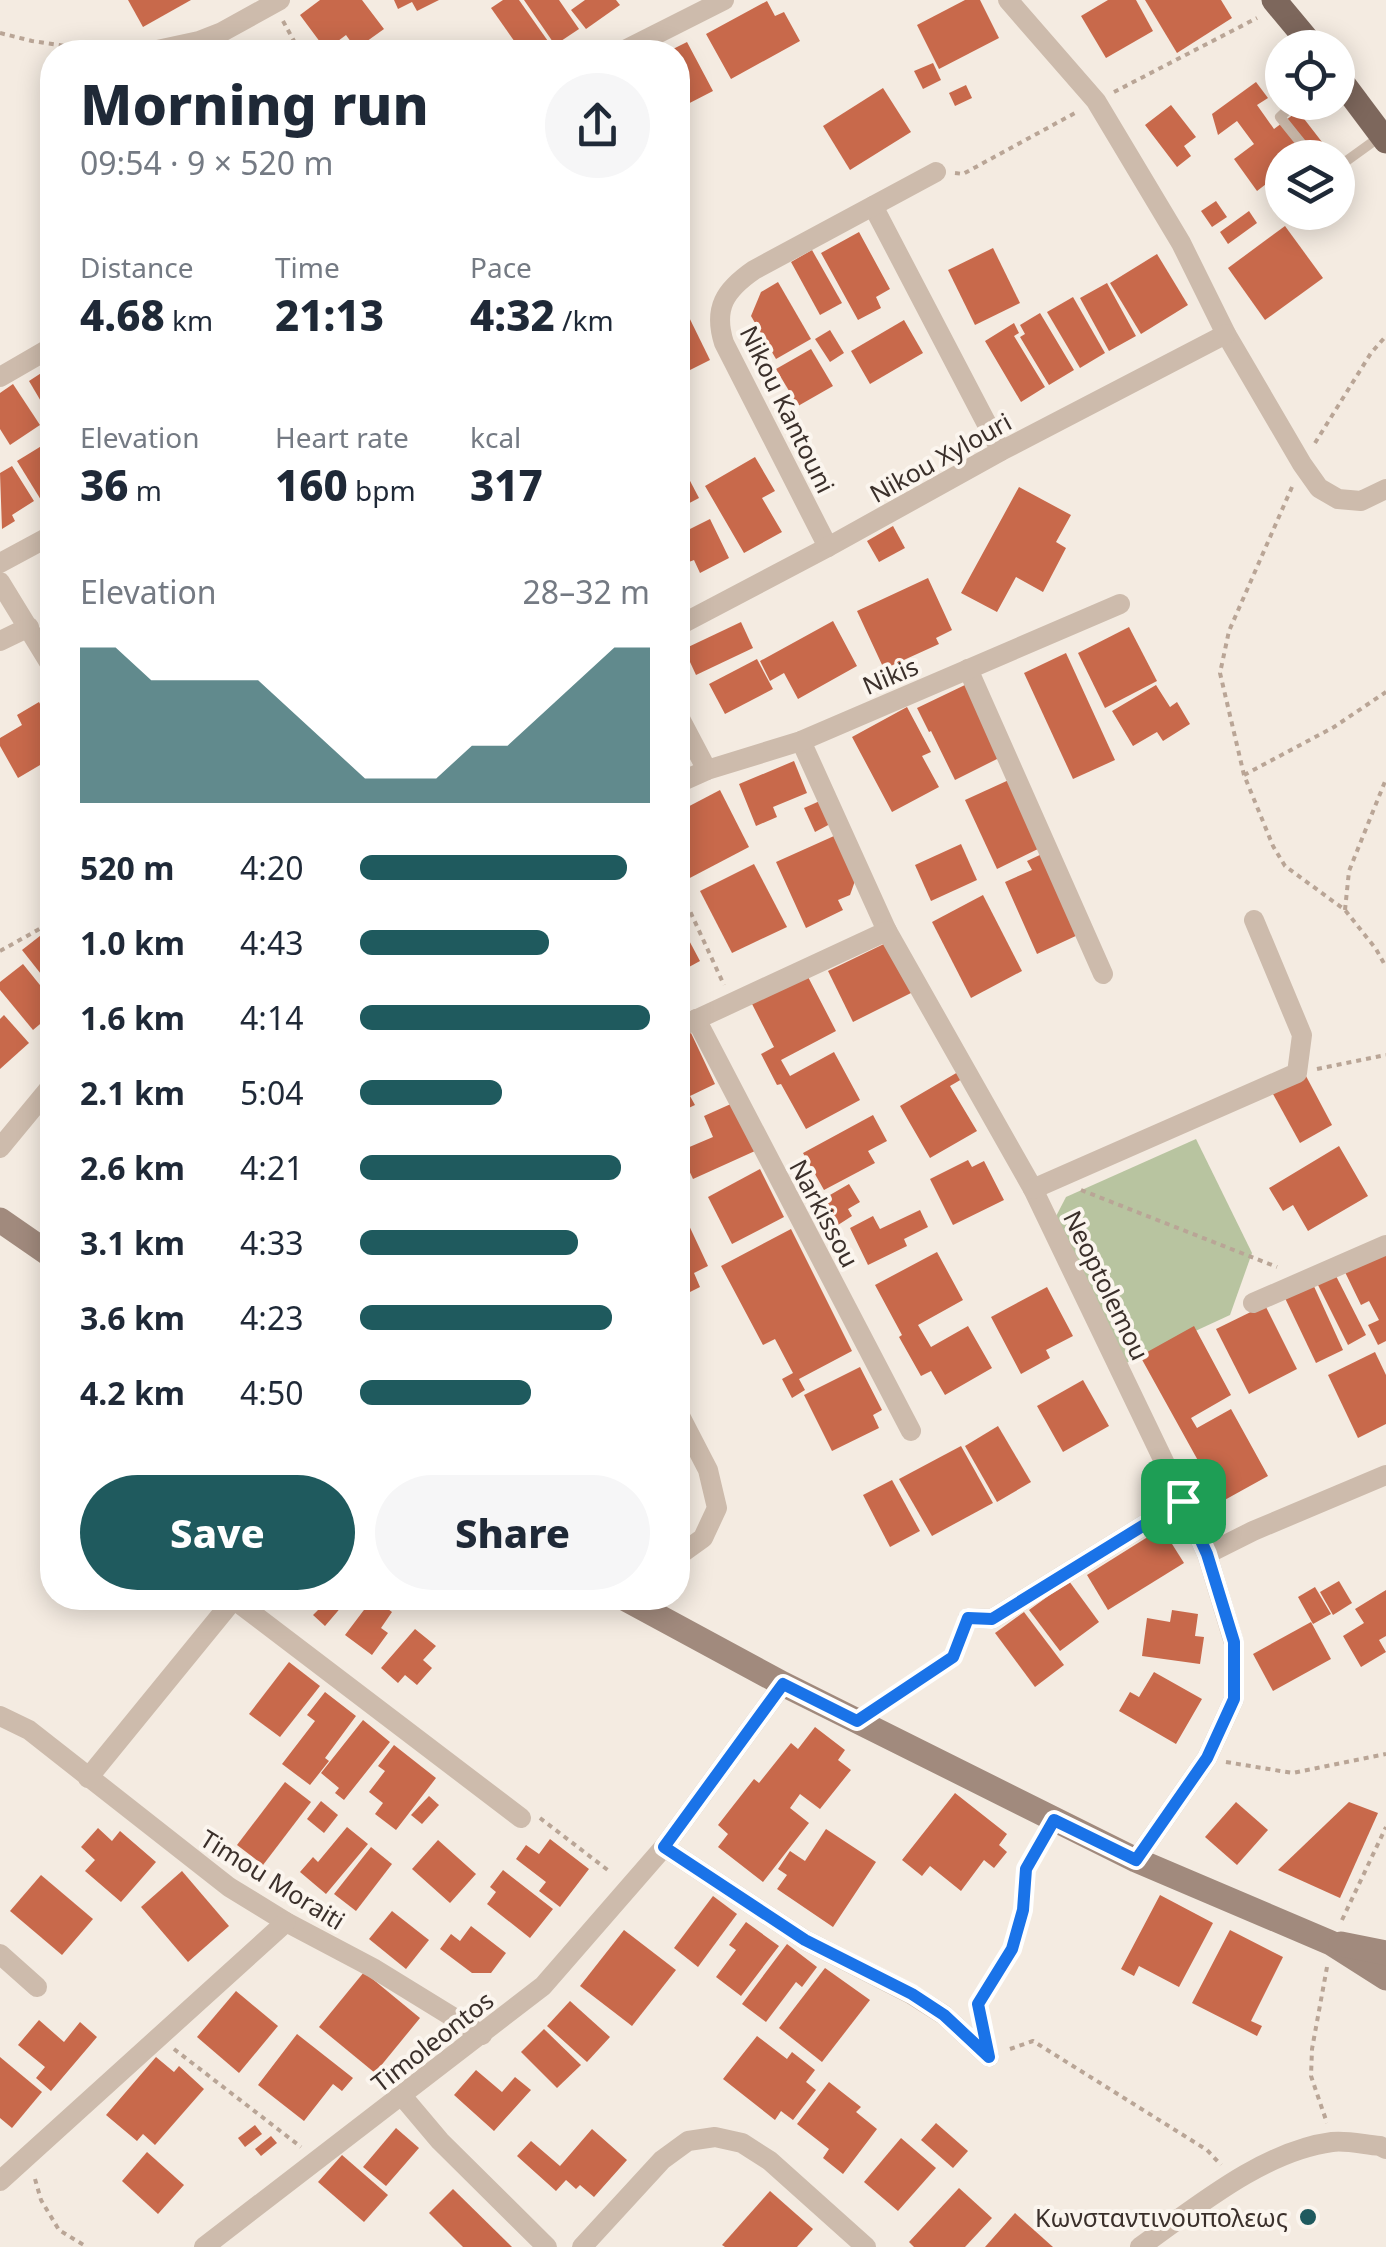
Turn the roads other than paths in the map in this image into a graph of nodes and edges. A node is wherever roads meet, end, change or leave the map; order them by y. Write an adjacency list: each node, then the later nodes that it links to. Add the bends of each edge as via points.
1 (724, 0): 7 (street)
2 (1008, 0): 15 (street, via 1096,101)
3 (1274, 0): 5 (main road)
4 (276, 2): 6 (street)
5 (1299, 30)
6 (200, 40)
7 (645, 40)
8 (1355, 100): 10 (main road)
9 (1282, 120): 11 (lane)
10 (1384, 138): 12 (lane)
11 (1299, 140)
12 (1355, 156)
13 (936, 172): 14 (street, Nikou Kantouni)
14 (873, 206): 18 (street); 21 (street, Nikou Kantouni, via 738,281 719,317 724,342)
15 (1226, 334): 18 (street, Nikou Xylouri); 19 (street, via 1319,488 1361,501)
16 (40, 354): 17 (street)
17 (0, 376)
18 (1001, 451): 21 (street, Nikou Xylouri)
19 (1386, 489)
20 (40, 542): 22 (street)
21 (828, 547): 25 (street, Nikou Xylouri)
22 (0, 563)
23 (0, 582): 26 (street)
24 (1120, 604): 29 (street, Nikis)
25 (690, 620)
26 (29, 627): 27 (street); 28 (street)
27 (0, 642)
28 (40, 646)
29 (968, 669): 31 (street, Nikis); 36 (street)
30 (690, 737): 32 (street)
31 (801, 740): 32 (street, Nikis); 35 (street, Neoptolemou)
32 (708, 770): 33 (street, Nikis)
33 (690, 778)
34 (1254, 920): 41 (street, via 1302,1035 1296,1073)
35 (887, 931): 37 (street); 41 (street, Neoptolemou)
36 (1103, 974)
37 (690, 1022)
38 (690, 1028): 46 (street, Narkissou)
39 (40, 1099): 40 (street)
40 (0, 1148)
41 (1033, 1189): 49 (street, Neoptolemou)
42 (0, 1220): 44 (street)
43 (1386, 1245): 45 (street)
44 (40, 1248)
45 (1253, 1304)
46 (911, 1431)
47 (690, 1435): 50 (street, via 708,1470 716,1508 703,1538)
48 (1386, 1475): 51 (street)
49 (1183, 1501): 51 (street, Neoptolemou); 55 (street, via 992,1619)
50 (690, 1547)
51 (1207, 1554): 61 (street, Neoptolemou, via 1234,1642 1234,1699 1207,1758)
52 (223, 1610): 58 (street)
53 (249, 1610): 59 (street)
54 (646, 1610): 56 (street)
55 (968, 1618)
56 (783, 1684): 60 (street, Timoleontos); 61 (street)
57 (0, 1716): 58 (street, Timou Moraiti)
58 (88, 1778): 62 (street, Timou Moraiti, via 228,1887)
59 (520, 1818)
60 (664, 1847): 68 (street, Timoleontos, via 544,1986); 69 (street, via 805,1940 912,1994)
61 (1136, 1860): 63 (street)
62 (286, 1922): 68 (street, Timou Moraiti); 72 (street)
63 (1331, 1942): 64 (street); 66 (street)
64 (1386, 1953)
65 (0, 1954): 67 (street)
66 (1386, 1978)
67 (37, 1987)
68 (482, 2035): 70 (street, Timoleontos)
69 (989, 2057)
70 (402, 2096): 73 (street, Timoleontos); 74 (street)
71 (1386, 2149): 77 (street, via 1334,2142 1286,2155 1235,2180)
72 (0, 2181)
73 (204, 2247)
74 (547, 2247)
75 (582, 2247): 76 (street, via 662,2160 688,2142 715,2136 770,2161)
76 (866, 2247)
77 (1140, 2247)

